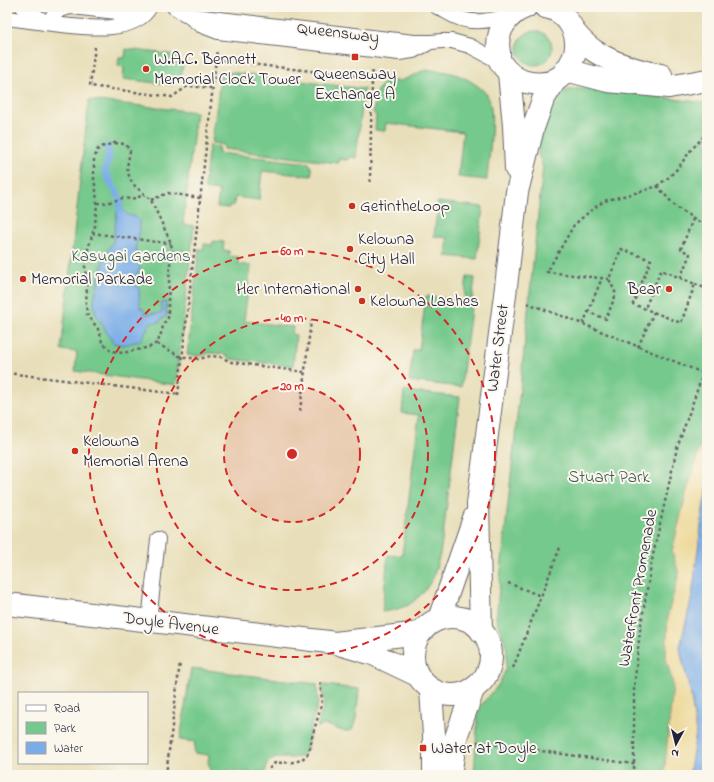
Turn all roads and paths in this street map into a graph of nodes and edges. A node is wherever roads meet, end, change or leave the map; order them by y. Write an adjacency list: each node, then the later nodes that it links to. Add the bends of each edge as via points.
1 (23, 7): 8 (lane)
2 (437, 7): 5 (lane, via 458,18 485,22)
3 (555, 9): 9 (main road, via 569,21)
4 (180, 10): 12 (lane, Queensway, via 194,16 398,40 452,41 470,46)
5 (518, 10): 12 (main road, Water Street, via 500,30 497,46)
6 (146, 11): 8 (lane, via 136,20 107,28)
7 (7, 18): 8 (lane)
8 (47, 23)
9 (574, 34): 13 (main road, Water Street, via 576,47 573,59); 15 (main road, via 596,52 613,61 641,71)
10 (95, 46): 16 (path, via 90,86 172,97 188,86)
11 (373, 67): 14 (path)
12 (505, 67): 13 (main road, via 521,80 534,84); 20 (main road, Water Street, via 514,126)
13 (561, 75): 15 (main road, via 669,87); 20 (main road, Water Street, via 542,100)
14 (372, 78): 16 (path, via 215,60); 18 (path)
15 (698, 82)
16 (212, 88): 22 (path)
17 (707, 133): 19 (path, via 678,168)
18 (370, 182)
19 (657, 186): 25 (path, via 676,207); 29 (path, via 604,201 590,210 574,224 547,272)
20 (517, 192): 48 (main road, Water Street)
21 (144, 195): 23 (path); 24 (path); 24 (path, via 128,173 130,151 125,144 115,143 98,149 94,159)
22 (200, 198): 23 (path, via 168,193); 42 (path)
23 (151, 200): 28 (path)
24 (97, 203): 27 (path)
25 (693, 219): 26 (path); 30 (path, via 681,249 690,254)
26 (707, 227)
27 (92, 233): 28 (path); 40 (path, via 87,252 86,304 88,314 98,329 102,342 110,350 123,353)
28 (171, 243): 40 (path, via 168,318)
29 (602, 278): 31 (path); 36 (path)
30 (680, 278): 32 (path); 35 (path, via 661,270)
31 (609, 279): 35 (path, via 621,249 651,260 633,304); 36 (path, via 616,294 606,319)
32 (695, 284): 33 (path); 37 (path, via 681,323)
33 (707, 289)
34 (542, 308): 39 (path)
35 (645, 308): 37 (path)
36 (588, 312): 39 (path)
37 (654, 312): 41 (path)
38 (311, 321): 44 (path)
39 (583, 324): 41 (path)
40 (157, 344): 42 (path)
41 (638, 347): 46 (path)
42 (182, 357): 44 (path, via 221,357 230,362); 45 (path, via 178,394)
43 (707, 362): 46 (path, Waterfront Promenade)
44 (304, 372): 47 (path)
45 (7, 373)
46 (703, 373): 65 (path, Waterfront Promenade, via 677,448 653,555 640,630 634,689)
47 (300, 411)
48 (478, 504): 54 (main road, Water Street); 56 (main road, Water Street)
49 (158, 539): 55 (lane)
50 (560, 545): 52 (path)
51 (508, 583): 52 (path)
52 (541, 596): 60 (path)
53 (7, 604): 55 (main road, Doyle Avenue)
54 (439, 619): 56 (main road, via 462,618 473,623); 57 (main road, via 428,624)
55 (149, 621): 58 (main road, Doyle Avenue)
56 (481, 631): 63 (main road, via 488,640 491,662 487,673)
57 (420, 633): 58 (main road, Doyle Avenue); 62 (main road, via 412,655 413,666)
58 (335, 643): 62 (main road, Doyle Avenue, via 373,654)
59 (180, 662): 66 (path)
60 (513, 668)
61 (320, 680): 67 (path, via 322,701 307,755 294,762 275,763 270,768)
62 (424, 682): 63 (main road, via 441,694 451,696); 68 (main road, via 434,735)
63 (473, 690): 69 (main road, via 456,737)
64 (474, 742): 65 (path)
65 (634, 764): 70 (path, Waterfront Promenade)
66 (166, 775)
67 (270, 775)
68 (434, 775)
69 (450, 775)
70 (634, 775)

